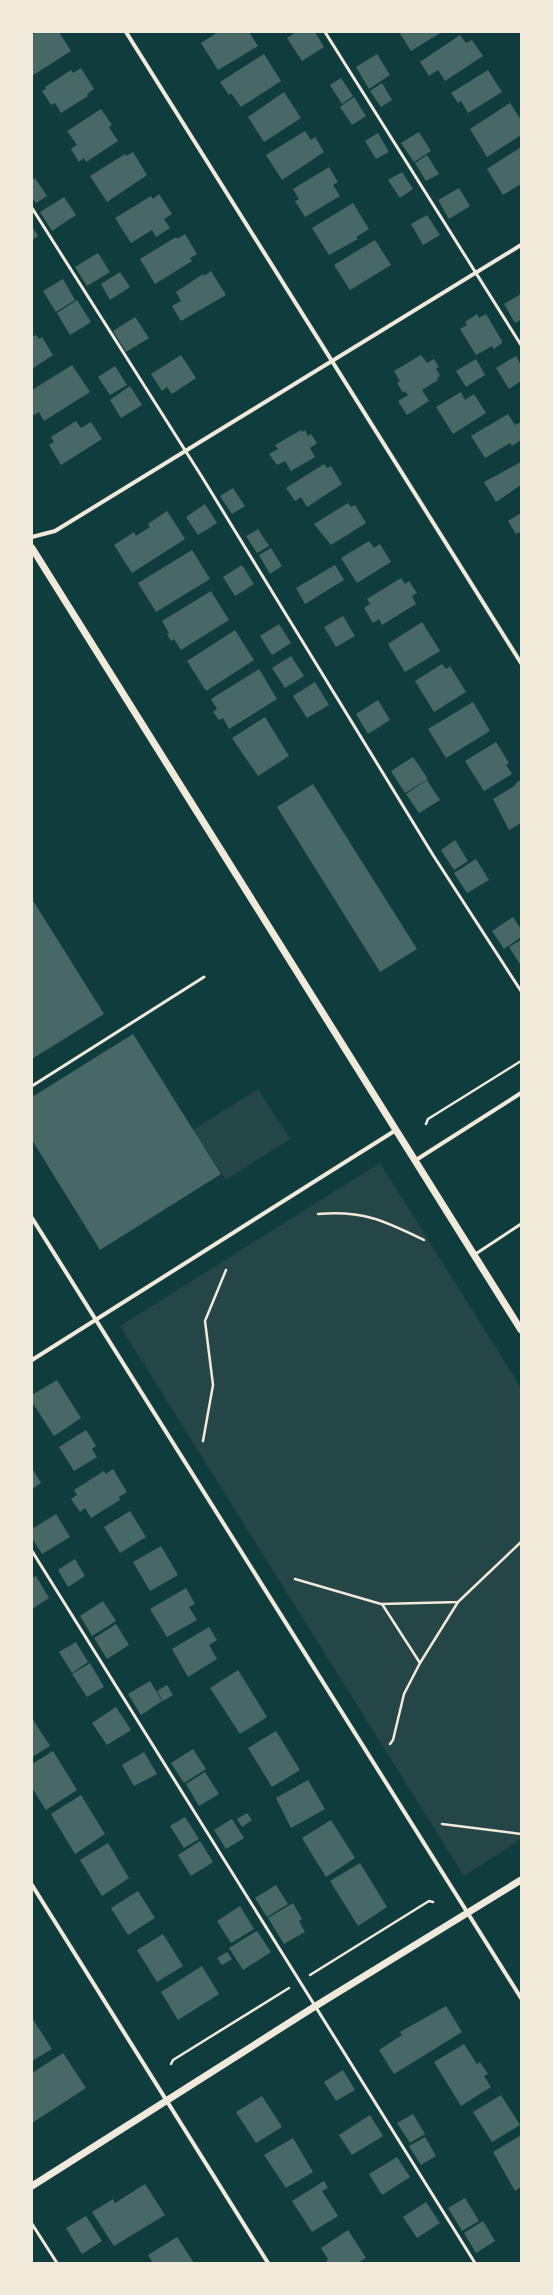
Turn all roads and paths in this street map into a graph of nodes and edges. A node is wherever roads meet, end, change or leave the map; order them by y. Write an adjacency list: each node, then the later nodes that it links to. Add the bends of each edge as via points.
1 (126, 32): 7 (street)
2 (325, 32): 5 (lane)
3 (32, 208): 8 (lane)
4 (521, 245): 5 (street)
5 (476, 273): 6 (lane); 7 (street)
6 (521, 345)
7 (332, 362): 8 (street); 11 (street)
8 (186, 452): 9 (street, via 55,531); 13 (lane, via 433,855)
9 (32, 537)
10 (32, 548): 18 (street)
11 (521, 663)
12 (204, 977): 15 (lane)
13 (521, 991)
14 (521, 1062): 17 (path, via 428,1119)
15 (32, 1086)
16 (521, 1094): 19 (street)
17 (426, 1124)
18 (396, 1130): 19 (street); 26 (street)
19 (416, 1160): 24 (street)
20 (318, 1214): 23 (path, via 343,1212 371,1216)
21 (32, 1218): 26 (street)
22 (521, 1224): 24 (lane)
23 (424, 1240)
24 (474, 1255): 27 (street)
25 (226, 1270): 29 (path, via 205,1321 213,1385)
26 (97, 1319): 28 (street); 41 (street)
27 (521, 1330)
28 (32, 1360)
29 (203, 1441)
30 (521, 1542): 33 (path)
31 (32, 1551): 43 (lane)
32 (295, 1579): 34 (path)
33 (458, 1602): 34 (path); 35 (path)
34 (381, 1604): 35 (path)
35 (420, 1663): 36 (path, via 404,1694)
36 (390, 1744)
37 (442, 1824): 38 (path)
38 (521, 1834)
39 (521, 1880): 41 (street)
40 (32, 1885): 44 (street)
41 (468, 1913): 42 (street); 43 (street)
42 (521, 1998)
43 (314, 2007): 44 (street); 49 (lane)
44 (167, 2101): 45 (street); 48 (street)
45 (32, 2186)
46 (32, 2224): 47 (lane)
47 (57, 2263)
48 (268, 2263)
49 (475, 2263)

